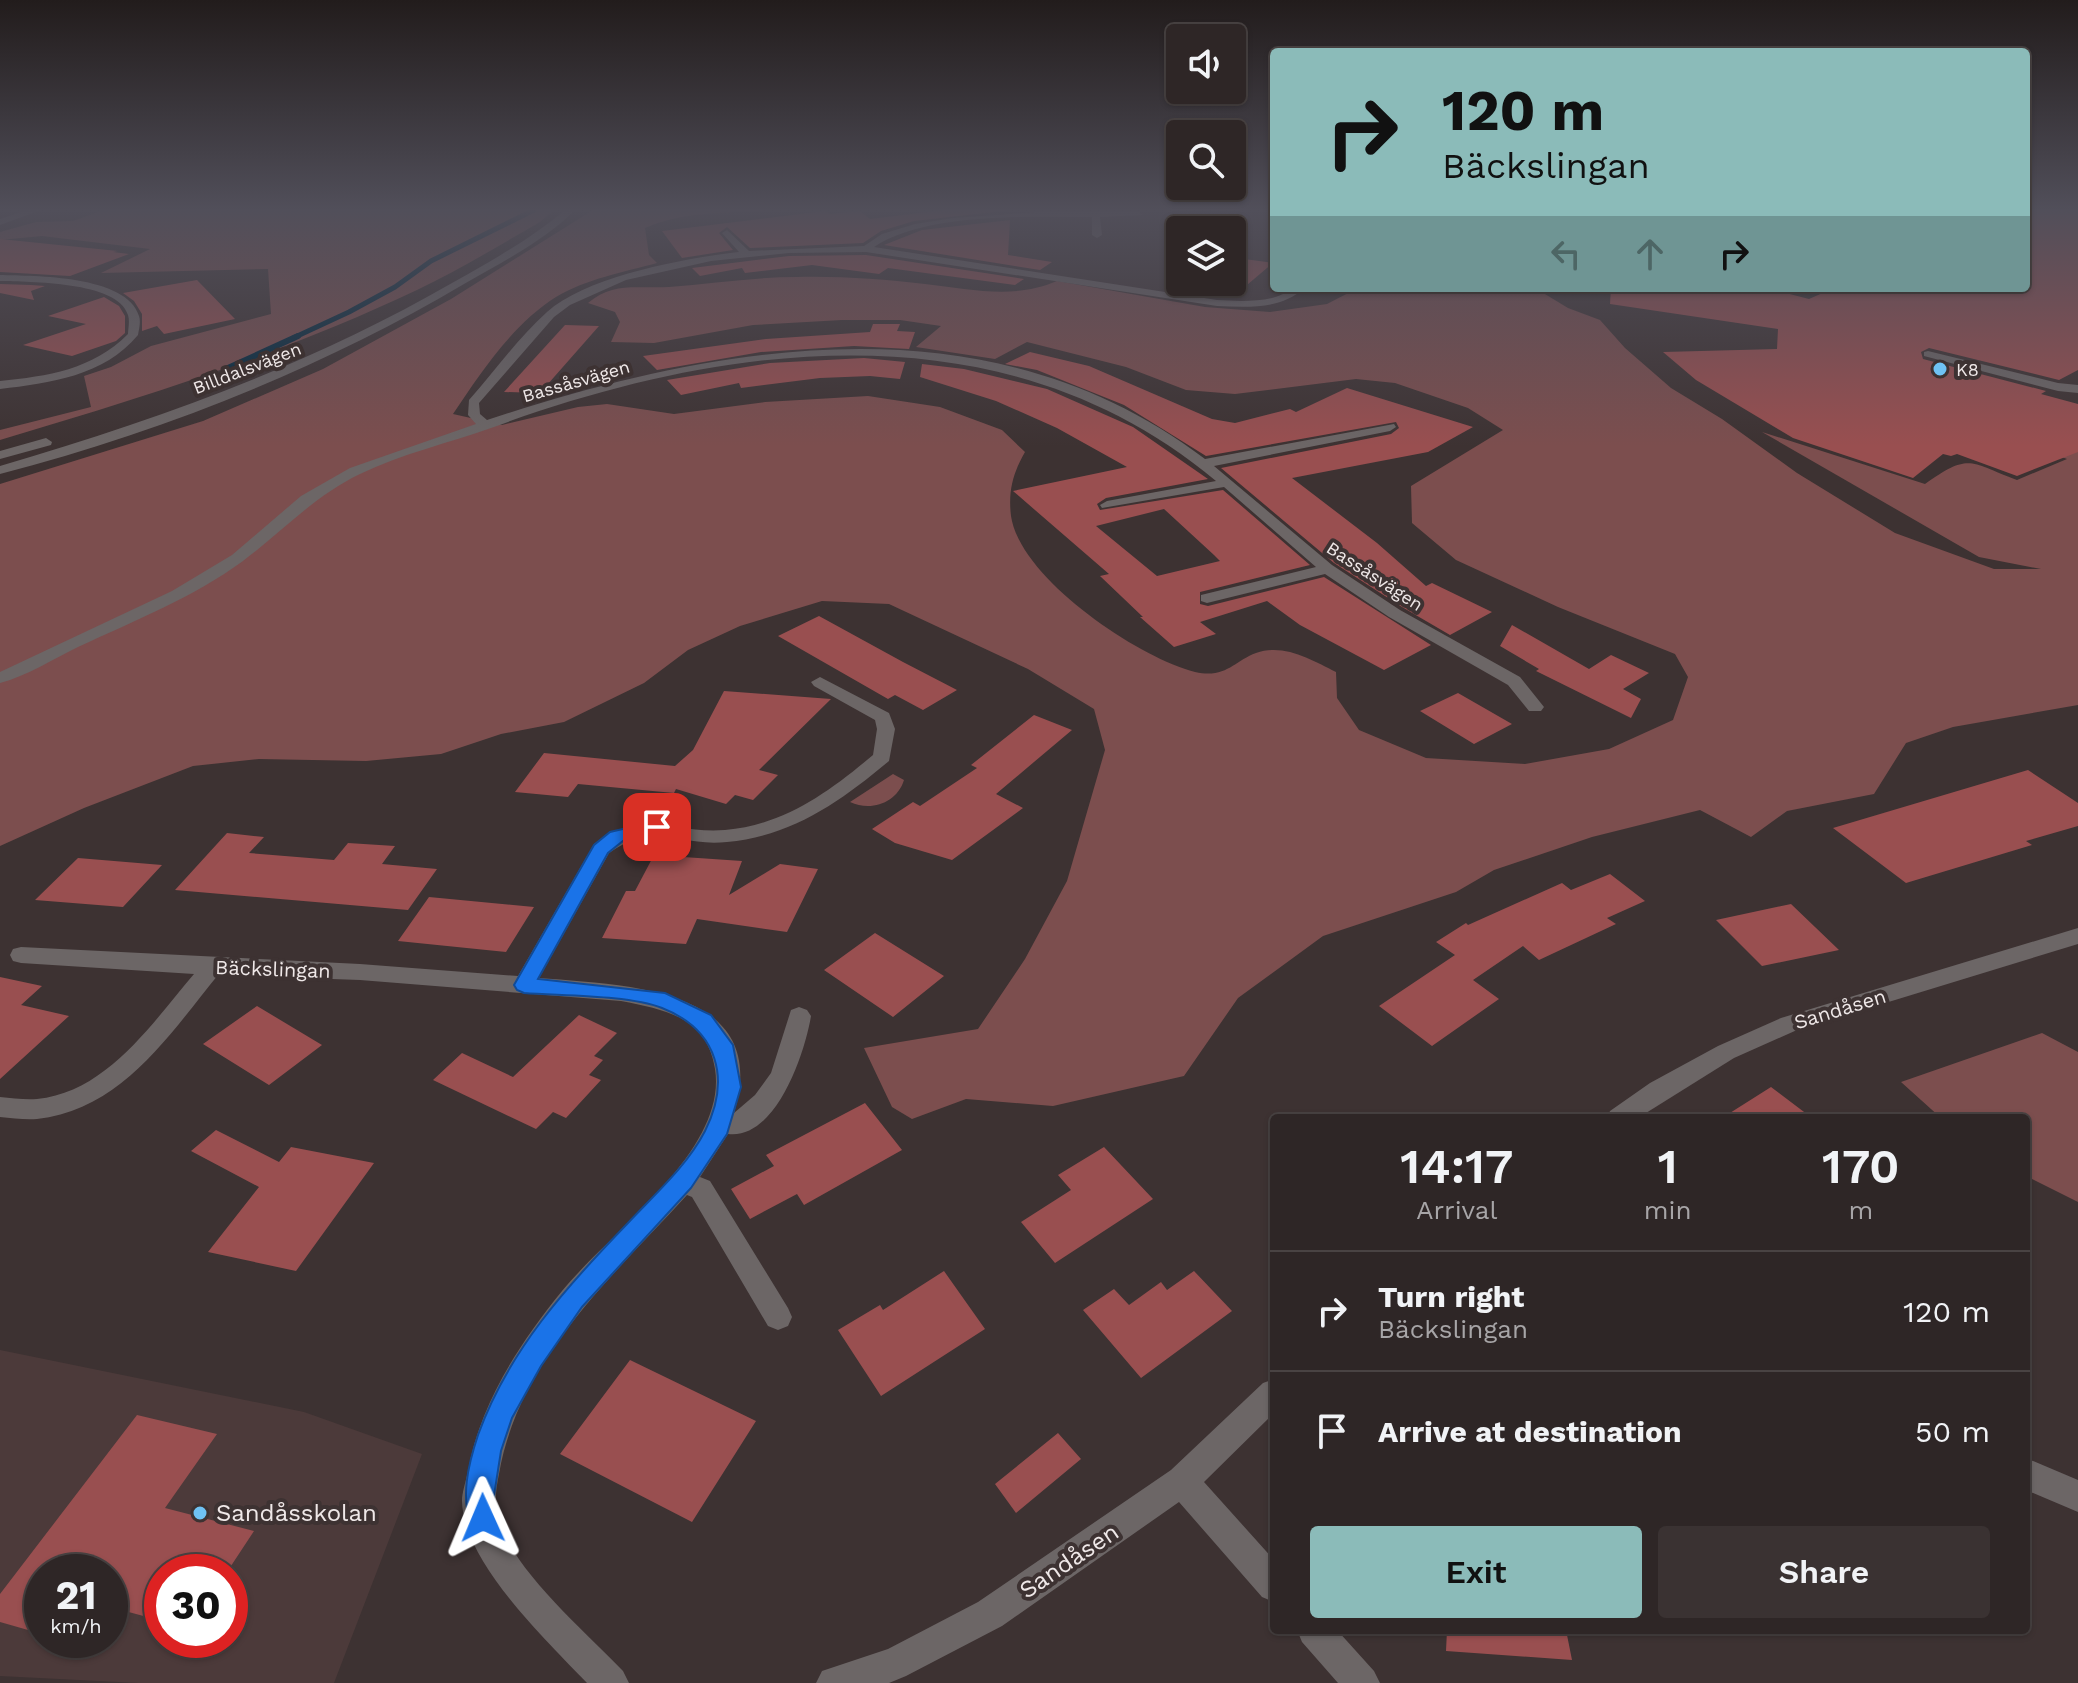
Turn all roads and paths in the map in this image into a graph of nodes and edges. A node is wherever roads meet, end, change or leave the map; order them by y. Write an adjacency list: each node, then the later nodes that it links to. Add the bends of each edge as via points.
1 (94, 289): 10 (street, via 127,303 134,317 133,335 109,358 55,377)
2 (429, 289): 12 (street, Billdalsvägen, via 291,357)
3 (451, 289): 18 (street, Billdalsvägen, via 315,361 191,409)
4 (596, 289): 13 (street, via 550,315 477,396 474,415)
5 (1123, 289): 6 (street, via 1217,303 1264,302)
6 (1294, 292)
7 (1928, 354): 9 (street)
8 (2078, 377): 9 (street, via 2046,373)
9 (2030, 380): 11 (street)
10 (0, 385)
11 (2078, 389)
12 (191, 395)
13 (486, 426): 17 (street, Bassåsvägen, via 619,386 727,363 832,353 914,353 984,363 1064,389 1151,430); 23 (street, Bassåsvägen, via 347,475 306,499 211,575)
14 (1390, 427): 17 (street)
15 (64, 437): 16 (street)
16 (0, 455)
17 (1202, 464): 19 (street, Bassåsvägen)
18 (0, 470)
19 (1226, 483): 20 (street); 21 (street, Bassåsvägen)
20 (1107, 505)
21 (1327, 569): 22 (street); 25 (street, Bassåsvägen, via 1514,681)
22 (1207, 598)
23 (0, 678)
24 (820, 682): 29 (street, via 883,717 882,757 834,798 773,828 721,837 657,827 617,836 601,849)
25 (1535, 707)
26 (2078, 936): 32 (street, Sandåsen, via 1789,1024 1726,1052)
27 (21, 955): 28 (street, Bäckslingan)
28 (212, 967): 29 (street, Bäckslingan); 31 (street, via 131,1061 98,1090 65,1106 24,1112)
29 (524, 985): 33 (street, Bäckslingan, via 665,1001 703,1020 723,1045 730,1087)
30 (799, 1016): 33 (street, via 794,1052 779,1085 737,1125)
31 (0, 1107)
32 (1625, 1114)
33 (720, 1123): 34 (street, Bäckslingan)
34 (683, 1181): 35 (street, via 701,1189); 42 (street, Bäckslingan, via 573,1299 531,1357 500,1412 478,1502 503,1563)
35 (778, 1317)
36 (1270, 1397): 38 (street, Sandåsen)
37 (2030, 1476): 39 (street)
38 (1182, 1481): 40 (street); 43 (street, Sandåsen, via 990,1614 894,1664)
39 (2078, 1496)
40 (1270, 1580)
41 (1318, 1634): 44 (street)
42 (611, 1683)
43 (834, 1683)
44 (1362, 1683)

